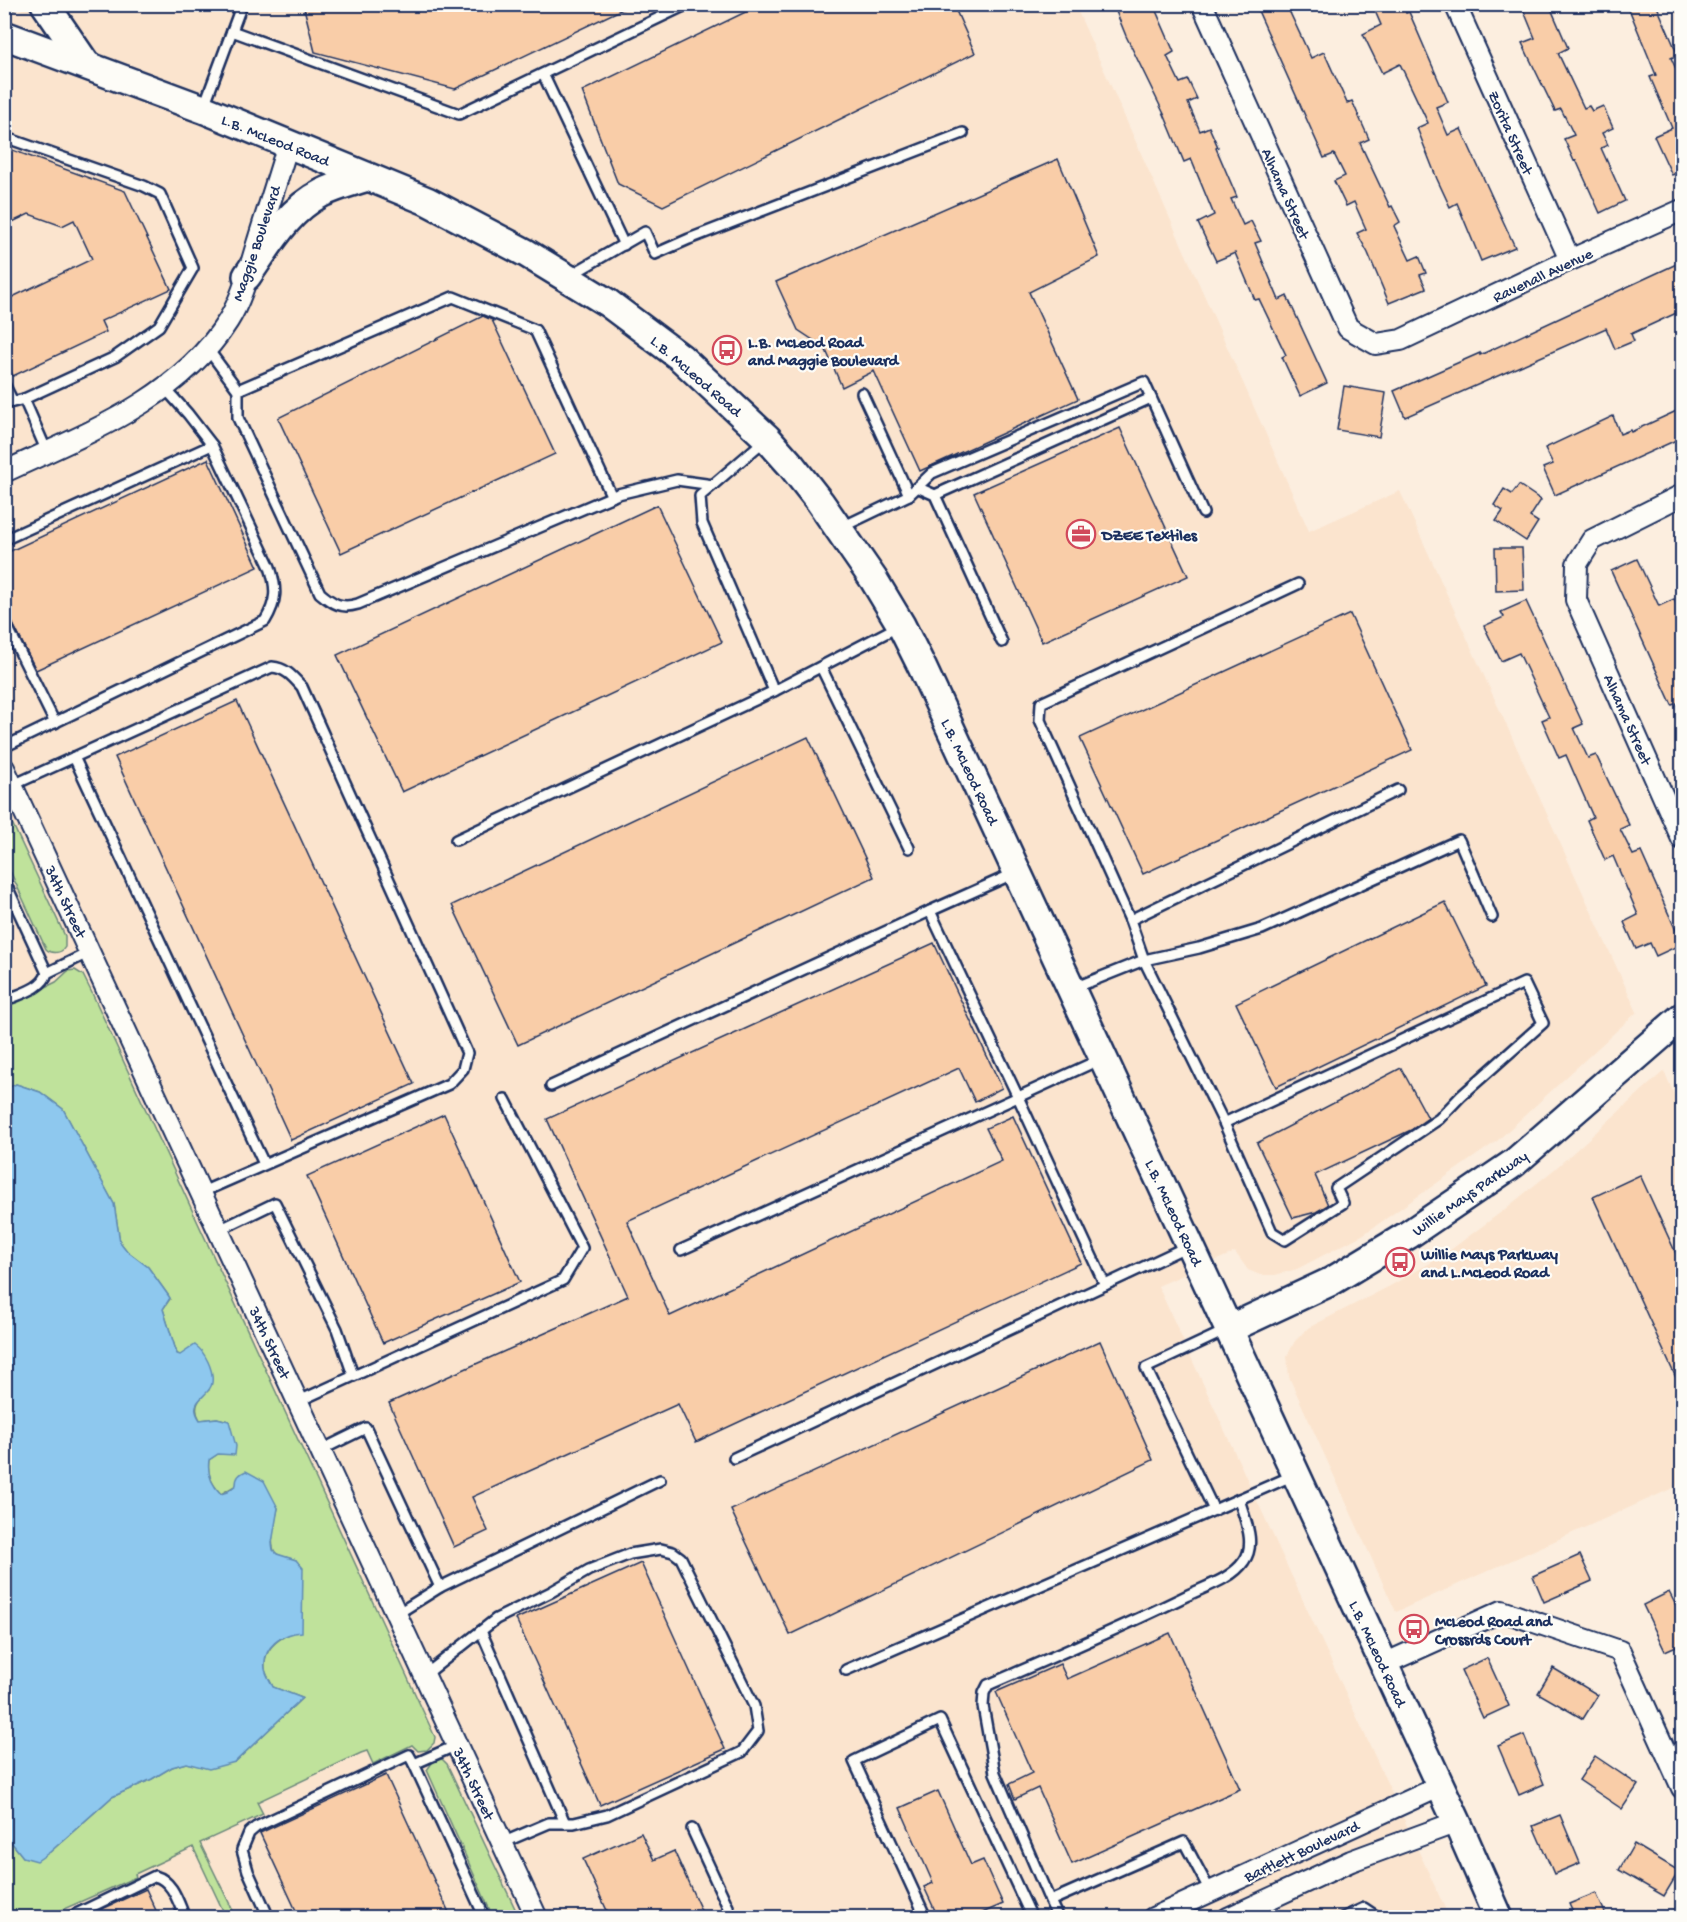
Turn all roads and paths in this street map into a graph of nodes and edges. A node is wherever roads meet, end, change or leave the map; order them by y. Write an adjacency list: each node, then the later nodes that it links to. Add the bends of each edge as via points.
1 (25, 4): 7 (path)
2 (45, 4): 10 (street)
3 (242, 4): 8 (lane)
4 (688, 4): 11 (lane)
5 (1202, 4): 22 (street, Alhama Street, via 1348,328 1376,344)
6 (1455, 4): 19 (street, Zorita Street)
7 (13, 9)
8 (232, 31): 11 (lane, via 459,114); 12 (lane)
9 (4, 35): 10 (street, L.B. McLeod Road)
10 (86, 64): 12 (street, L.B. McLeod Road)
11 (543, 74): 18 (lane)
12 (202, 109): 15 (street, L.B. McLeod Road)
13 (963, 133): 18 (lane, via 655,254 645,232)
14 (4, 137): 29 (lane, via 160,194 193,268 159,326 116,357)
15 (288, 144): 16 (street, L.B. McLeod Road); 20 (street, Maggie Boulevard)
16 (367, 177): 20 (street, via 322,193 302,206 279,230); 21 (street, L.B. McLeod Road, via 427,201)
17 (1683, 210): 19 (street, Ravenall Avenue)
18 (624, 245): 21 (lane)
19 (1570, 260): 22 (street, Ravenall Avenue)
20 (247, 276): 23 (street, Maggie Boulevard, via 228,320)
21 (567, 277): 30 (street, L.B. McLeod Road, via 680,357)
22 (1401, 340)
23 (207, 348): 25 (street, Maggie Boulevard); 26 (lane)
24 (4, 384): 29 (lane, via 13,402)
25 (164, 387): 31 (lane); 32 (street, Maggie Boulevard, via 111,423)
26 (238, 390): 39 (lane, via 453,297 535,330); 39 (lane, via 238,418 310,573 320,593 340,607 358,604)
27 (862, 393): 36 (lane)
28 (1151, 398): 35 (lane, via 1144,382 932,473); 37 (lane); 40 (lane)
29 (24, 399): 32 (lane)
30 (767, 438): 34 (lane); 41 (street, L.B. McLeod Road)
31 (212, 445): 42 (lane); 49 (lane, via 270,567 275,582 273,608 265,621)
32 (47, 452): 33 (street, Maggie Boulevard)
33 (4, 472)
34 (713, 485): 39 (lane, via 677,480); 48 (lane, via 700,496 702,523)
35 (917, 487): 36 (lane); 37 (lane)
36 (909, 495): 41 (lane)
37 (935, 495): 46 (lane)
38 (1683, 495): 54 (street, Alhama Street, via 1592,540 1577,564 1576,600)
39 (612, 497)
40 (1203, 513)
41 (838, 529): 45 (street, L.B. McLeod Road)
42 (4, 540)
43 (1298, 584): 61 (lane, via 1041,703 1040,720)
44 (4, 620): 49 (lane)
45 (901, 625): 47 (lane); 57 (street, L.B. McLeod Road)
46 (1002, 642)
47 (821, 667): 48 (lane); 56 (lane)
48 (774, 691): 55 (lane)
49 (55, 723): 50 (lane)
50 (4, 747)
51 (74, 757): 52 (lane); 73 (lane); 73 (lane, via 272,667 289,672 303,687 467,1053 463,1069 449,1084)
52 (10, 787): 62 (street, 34th Street)
53 (1398, 790): 61 (lane)
54 (1683, 839)
55 (456, 840)
56 (909, 848)
57 (1017, 872): 59 (lane); 65 (street, L.B. McLeod Road)
58 (4, 880): 64 (lane)
59 (930, 911): 69 (lane); 70 (lane)
60 (1492, 917): 63 (lane, via 1459,840 1262,929)
61 (1130, 920): 63 (lane)
62 (90, 952): 64 (lane); 74 (street, 34th Street)
63 (1144, 960): 65 (lane); 72 (lane)
64 (47, 973): 66 (lane, via 37,986)
65 (1071, 988): 68 (street, L.B. McLeod Road)
66 (4, 1000)
67 (1683, 1017): 79 (street, Willie Mays Parkway, via 1514,1163 1332,1281)
68 (1104, 1058): 70 (lane); 76 (street, L.B. McLeod Road)
69 (551, 1086)
70 (1018, 1097): 77 (lane); 78 (lane)
71 (506, 1099): 80 (lane, via 582,1248 563,1280)
72 (1224, 1124): 72 (lane, via 1524,983 1543,1023 1439,1119 1336,1188 1344,1203 1285,1240 1272,1232)
73 (264, 1164): 74 (lane)
74 (201, 1192): 75 (street, 34th Street)
75 (219, 1230): 80 (lane, via 274,1203 337,1329); 81 (street, 34th Street)
76 (1190, 1245): 78 (lane); 79 (street, L.B. McLeod Road)
77 (681, 1250)
78 (1105, 1285): 83 (lane)
79 (1229, 1329): 84 (street, L.B. McLeod Road); 87 (lane, via 1146,1368)
80 (353, 1375): 81 (lane)
81 (298, 1401): 82 (street, 34th Street)
82 (321, 1450): 88 (lane, via 366,1428); 89 (street, 34th Street)
83 (734, 1458)
84 (1296, 1474): 86 (lane); 91 (street, L.B. McLeod Road)
85 (660, 1480): 88 (lane)
86 (1239, 1499): 87 (lane); 103 (lane, via 1250,1533 1246,1559 1239,1568 1125,1625 988,1685 984,1692 982,1706 994,1773)
87 (1214, 1510): 92 (lane)
88 (440, 1587): 89 (lane)
89 (397, 1614): 93 (street, 34th Street)
90 (481, 1631): 93 (lane); 99 (lane); 99 (lane, via 589,1570 630,1554 661,1549 673,1552 681,1558 754,1706 758,1731 742,1752 607,1815)
91 (1384, 1664): 96 (street, L.B. McLeod Road); 97 (street, via 1502,1611 1620,1651)
92 (846, 1670)
93 (425, 1675): 94 (street, 34th Street)
94 (457, 1744): 95 (lane); 101 (street, 34th Street)
95 (414, 1764): 107 (lane, via 410,1755 249,1833 242,1850); 108 (lane)
96 (1441, 1786): 98 (street, L.B. McLeod Road); 102 (street, Bartlett Boulevard)
97 (1683, 1788)
98 (1457, 1822): 114 (street, Bartlett Boulevard, via 1351,1862); 117 (street, L.B. McLeod Road)
99 (565, 1823): 101 (lane, via 549,1823)
100 (692, 1829): 110 (lane)
101 (502, 1843): 109 (street, 34th Street)
102 (1210, 1892): 103 (lane, via 1185,1842); 104 (street, Bartlett Boulevard)
103 (1050, 1901): 113 (lane)
104 (1157, 1916)
105 (68, 1917): 106 (lane, via 156,1876 169,1883)
106 (185, 1917)
107 (269, 1917)
108 (484, 1917)
109 (537, 1917)
110 (733, 1917)
111 (926, 1917): 112 (lane, via 854,1761 940,1720)
112 (1032, 1917)
113 (1058, 1917)
114 (1232, 1917)
115 (1342, 1917): 116 (lane, via 1364,1908)
116 (1379, 1917)
117 (1499, 1917)

